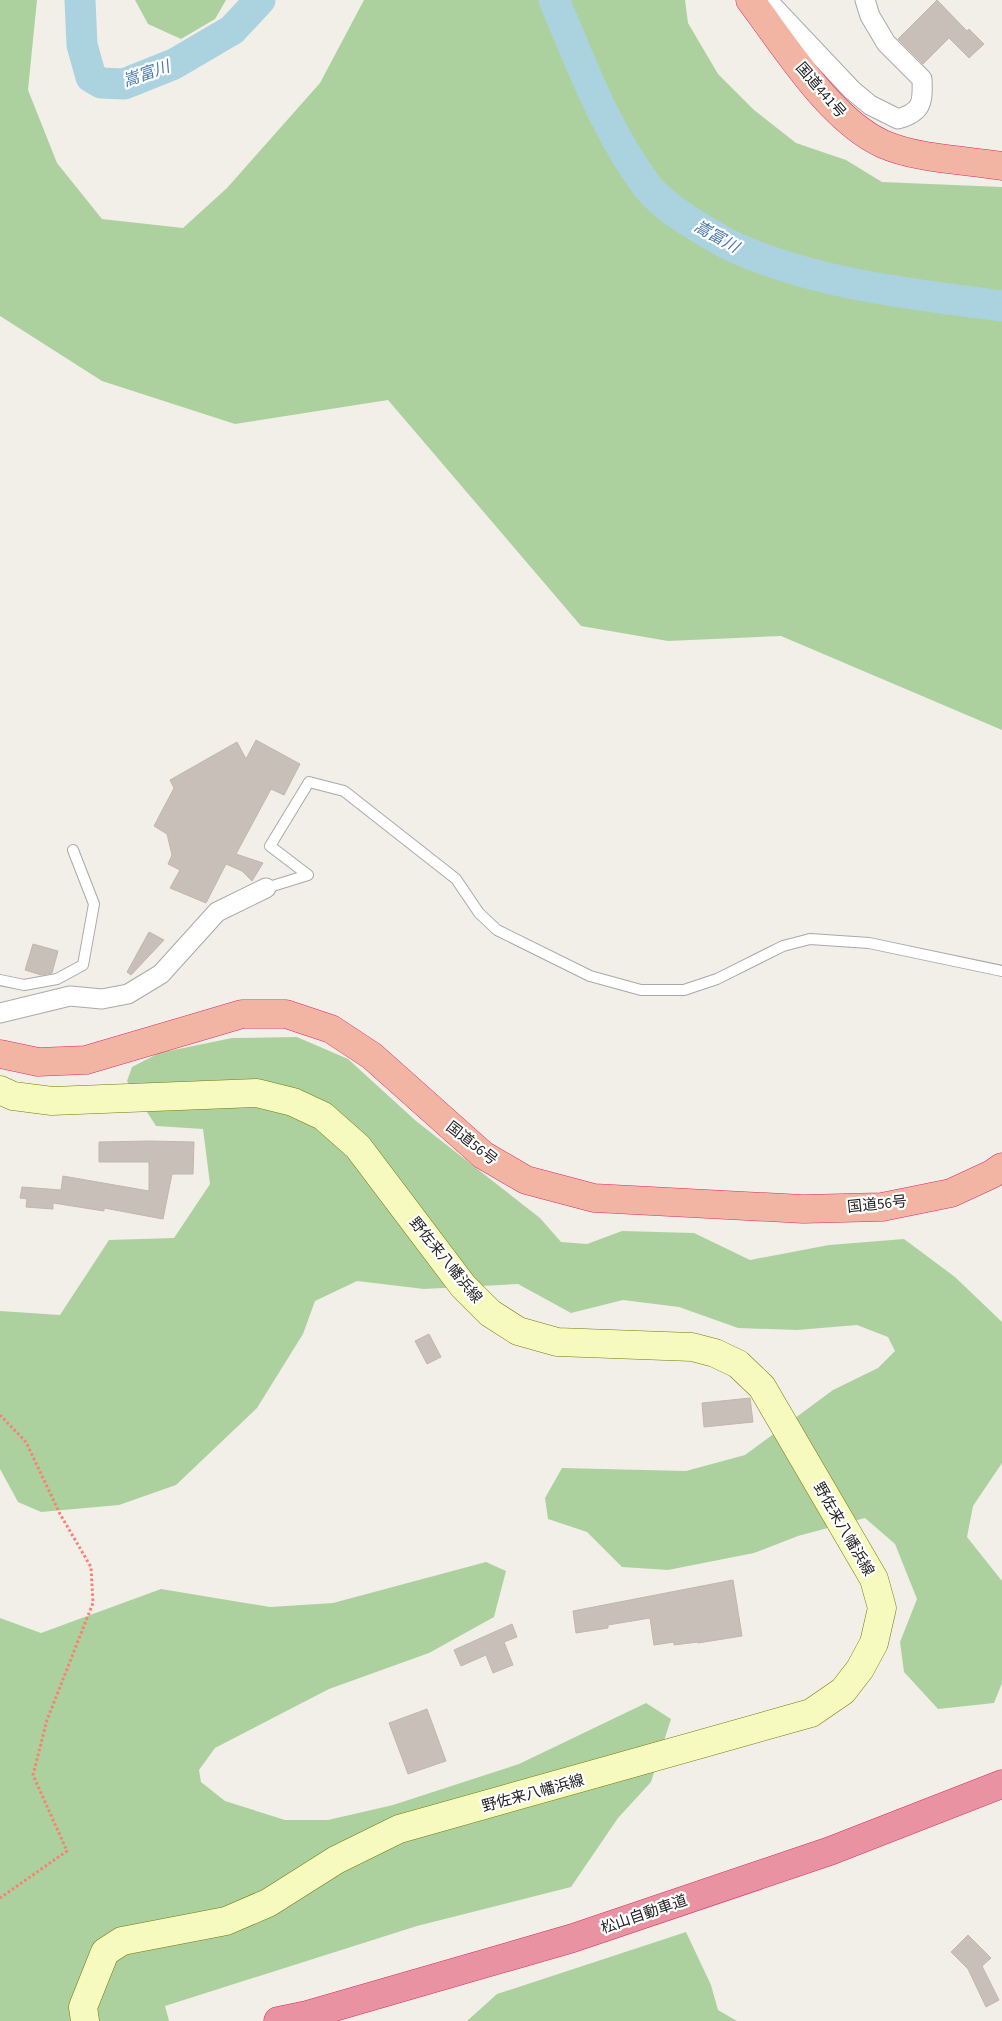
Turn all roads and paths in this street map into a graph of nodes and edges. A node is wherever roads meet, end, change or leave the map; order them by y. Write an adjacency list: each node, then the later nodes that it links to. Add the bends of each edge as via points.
1 (750, 0): 4 (highway, 国道441号, via 824,98 853,126 883,144 919,154)
2 (767, 0): 3 (street, via 870,105 898,119 913,114 923,101 922,79 886,43 870,16)
3 (865, 0)
4 (1002, 166)
5 (74, 850): 8 (lane, via 94,904 83,965 57,979 24,985)
6 (266, 888): 7 (lane, via 308,875 270,846 309,782 344,791 456,879 479,913 498,930 590,976 641,990 684,990 717,979 783,946 810,939 869,943); 9 (street, via 218,912 161,974 128,994 102,999 70,996)
7 (1002, 971)
8 (0, 980)
9 (0, 1013)
10 (0, 1054): 12 (highway, 国道56号, via 38,1062 86,1060 242,1014 286,1014 331,1029 372,1056 483,1155 526,1180 594,1198 803,1209 882,1207 951,1193)
11 (0, 1090): 16 (main road, 野佐来八幡浜線, via 13,1096 52,1101 257,1093 294,1102 323,1116 358,1148 463,1286 490,1313 518,1331 557,1342 692,1347 716,1353 738,1364 762,1387 874,1579 882,1608 874,1643 860,1669 843,1691 811,1713 399,1829 336,1860 268,1903 226,1921 122,1941 102,1958 83,2007)
12 (1002, 1167)
13 (0, 1415): 15 (path, via 26,1442 60,1514 91,1566 93,1603 46,1720 33,1775 67,1851)
14 (1002, 1784): 17 (highway, 松山自動車道, via 830,1851 573,1938)
15 (0, 1898)
16 (85, 2021)
17 (278, 2021)

